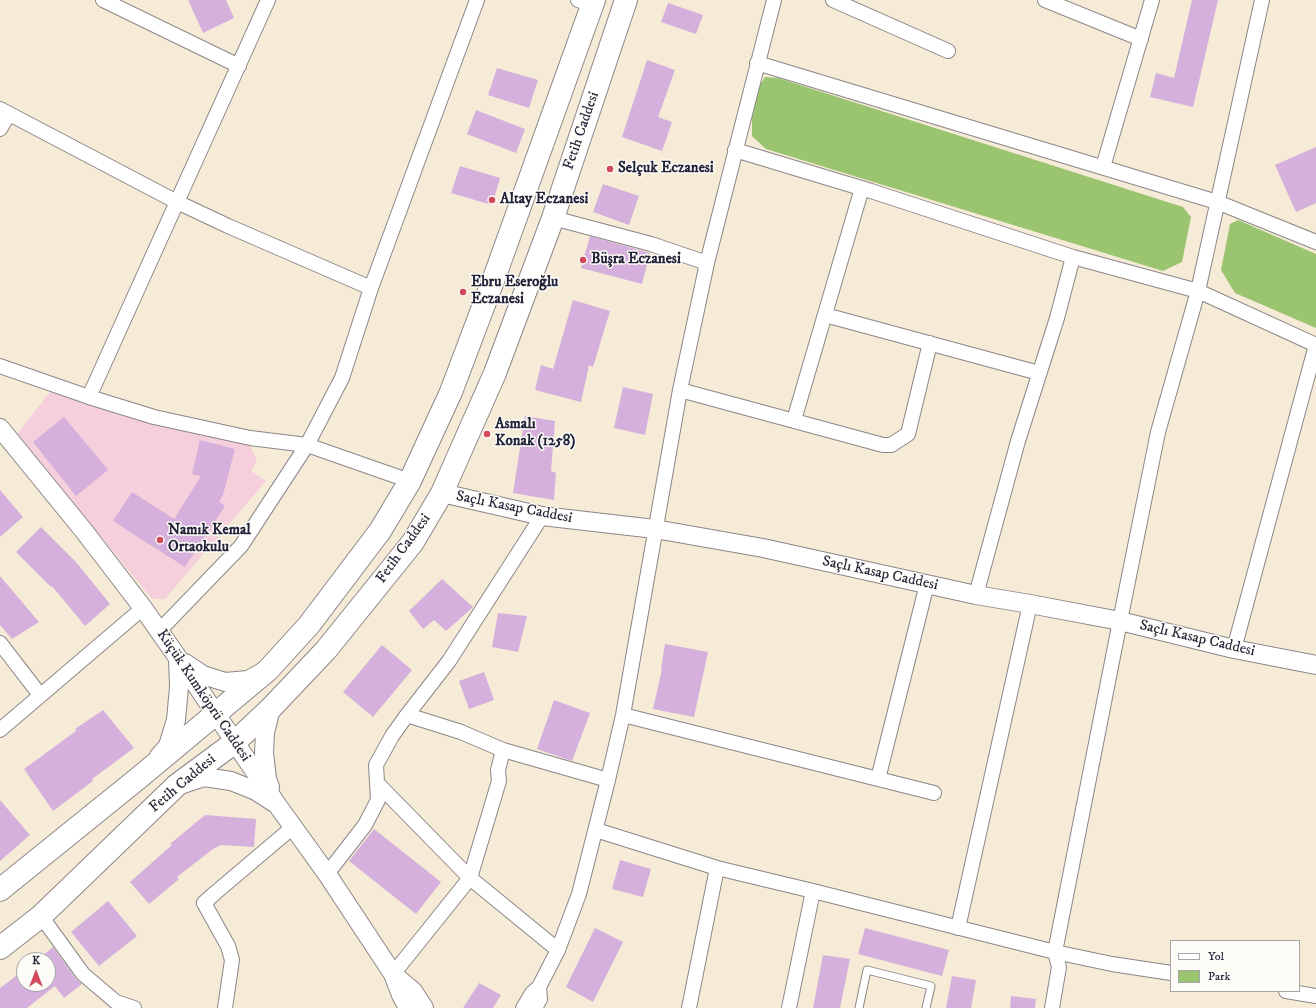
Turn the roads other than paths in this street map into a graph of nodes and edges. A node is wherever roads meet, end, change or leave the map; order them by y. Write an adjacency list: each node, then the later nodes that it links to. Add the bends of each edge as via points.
1 (103, 0): 14 (street)
2 (268, 0): 14 (street)
3 (477, 0): 26 (street)
4 (626, 0): 22 (main road, Fetih Caddesi)
5 (774, 0): 13 (street)
6 (833, 0): 12 (street)
7 (1045, 0): 11 (street)
8 (1152, 0): 11 (street)
9 (1262, 0): 21 (street)
10 (588, 2): 38 (main road, Fetih Caddesi, via 497,270 451,392)
11 (1141, 40): 18 (street)
12 (948, 51)
13 (757, 63): 17 (street); 18 (street)
14 (239, 66): 20 (street)
15 (4, 111): 16 (street); 20 (street)
16 (0, 129)
17 (735, 150): 19 (street); 25 (street)
18 (1103, 167): 21 (street)
19 (862, 188): 24 (street); 28 (street)
20 (177, 202): 26 (street); 34 (street)
21 (1217, 202): 23 (street); 27 (street)
22 (553, 218): 25 (street, via 651,244); 39 (main road, Fetih Caddesi, via 495,373)
23 (1316, 242)
24 (1073, 257): 27 (street); 32 (street)
25 (707, 263): 33 (street)
26 (371, 288): 37 (street, via 342,378)
27 (1198, 291): 30 (street); 46 (street, via 1158,432)
28 (825, 315): 29 (street); 35 (street)
29 (930, 343): 32 (street); 35 (street, via 908,434 891,445)
30 (1316, 345): 49 (street)
31 (0, 366): 34 (street)
32 (1039, 373): 43 (street)
33 (680, 390): 35 (street); 41 (street)
34 (89, 397): 37 (street, via 154,417 250,438)
35 (794, 420)
36 (0, 428): 45 (street, Küçük Kumköprü Caddesi)
37 (307, 444): 38 (street); 47 (street, via 241,546)
38 (410, 481): 52 (main road, Fetih Caddesi, via 380,531 309,624)
39 (442, 494): 40 (street, Saçlı Kasap Caddesi); 54 (main road, Fetih Caddesi, via 413,542 326,650)
40 (542, 516): 41 (street, Saçlı Kasap Caddesi); 56 (street, via 449,661)
41 (655, 529): 42 (street, Saçlı Kasap Caddesi, via 763,548); 57 (street)
42 (927, 584): 43 (street, Saçlı Kasap Caddesi); 62 (street)
43 (976, 594): 44 (street, Saçlı Kasap Caddesi)
44 (1030, 604): 46 (street, Saçlı Kasap Caddesi); 76 (street)
45 (143, 608): 47 (street, Küçük Kumköprü Caddesi); 53 (street)
46 (1120, 621): 49 (street, Saçlı Kasap Caddesi); 79 (street)
47 (159, 631): 50 (street, Küçük Kumköprü Caddesi)
48 (0, 643): 53 (street)
49 (1234, 649): 51 (street, Saçlı Kasap Caddesi)
50 (178, 658): 52 (street, via 204,675 225,682 248,680); 55 (street, Küçük Kumköprü Caddesi); 61 (street, via 176,720 168,746)
51 (1316, 665)
52 (268, 670): 55 (main road, Fetih Caddesi)
53 (40, 695): 58 (street)
54 (271, 708): 59 (main road, Fetih Caddesi); 67 (street, via 265,733 264,753 267,779)
55 (216, 714): 59 (street, Küçük Kumköprü Caddesi); 61 (main road, Fetih Caddesi)
56 (408, 715): 60 (street, via 461,732); 64 (street, via 392,736 376,765)
57 (623, 715): 62 (street); 63 (street)
58 (0, 730)
59 (235, 742): 65 (main road, Fetih Caddesi); 67 (street, Küçük Kumköprü Caddesi)
60 (504, 750): 63 (street); 72 (street, via 498,770 499,781)
61 (141, 776): 73 (main road, Fetih Caddesi)
62 (878, 779): 66 (street)
63 (608, 780): 69 (street)
64 (377, 783): 71 (street, via 378,800 365,825); 72 (street)
65 (177, 785): 67 (street, via 204,778 231,781 256,791); 75 (main road, Fetih Caddesi)
66 (934, 793)
67 (278, 806): 68 (street, Küçük Kumköprü Caddesi)
68 (293, 827): 71 (street, Küçük Kumköprü Caddesi); 86 (street, via 204,903 228,946 232,960)
69 (596, 830): 70 (street); 78 (street, via 579,894)
70 (717, 868): 74 (street); 91 (street)
71 (327, 874): 81 (street, Küçük Kumköprü Caddesi)
72 (470, 878): 78 (street); 81 (street)
73 (0, 890)
74 (813, 891): 76 (street); 92 (street)
75 (41, 916): 77 (main road, Fetih Caddesi); 85 (street, via 83,974 116,1002)
76 (958, 928): 79 (street)
77 (0, 948)
78 (558, 950): 82 (street)
79 (1055, 952): 80 (street); 95 (street, via 1059,967)
80 (1170, 973)
81 (393, 974): 87 (street); 88 (street, via 413,991)
82 (540, 987): 89 (street, via 532,993); 90 (street, via 540,999)
83 (1292, 992): 84 (street)
84 (1316, 996): 96 (street)
85 (134, 1008)
86 (225, 1008)
87 (408, 1008)
88 (424, 1008)
89 (523, 1008)
90 (535, 1008)
91 (689, 1008)
92 (789, 1008)
93 (859, 1008): 94 (lane, via 867,970 931,986)
94 (926, 1008)
95 (1052, 1008)
96 (1315, 1008)

